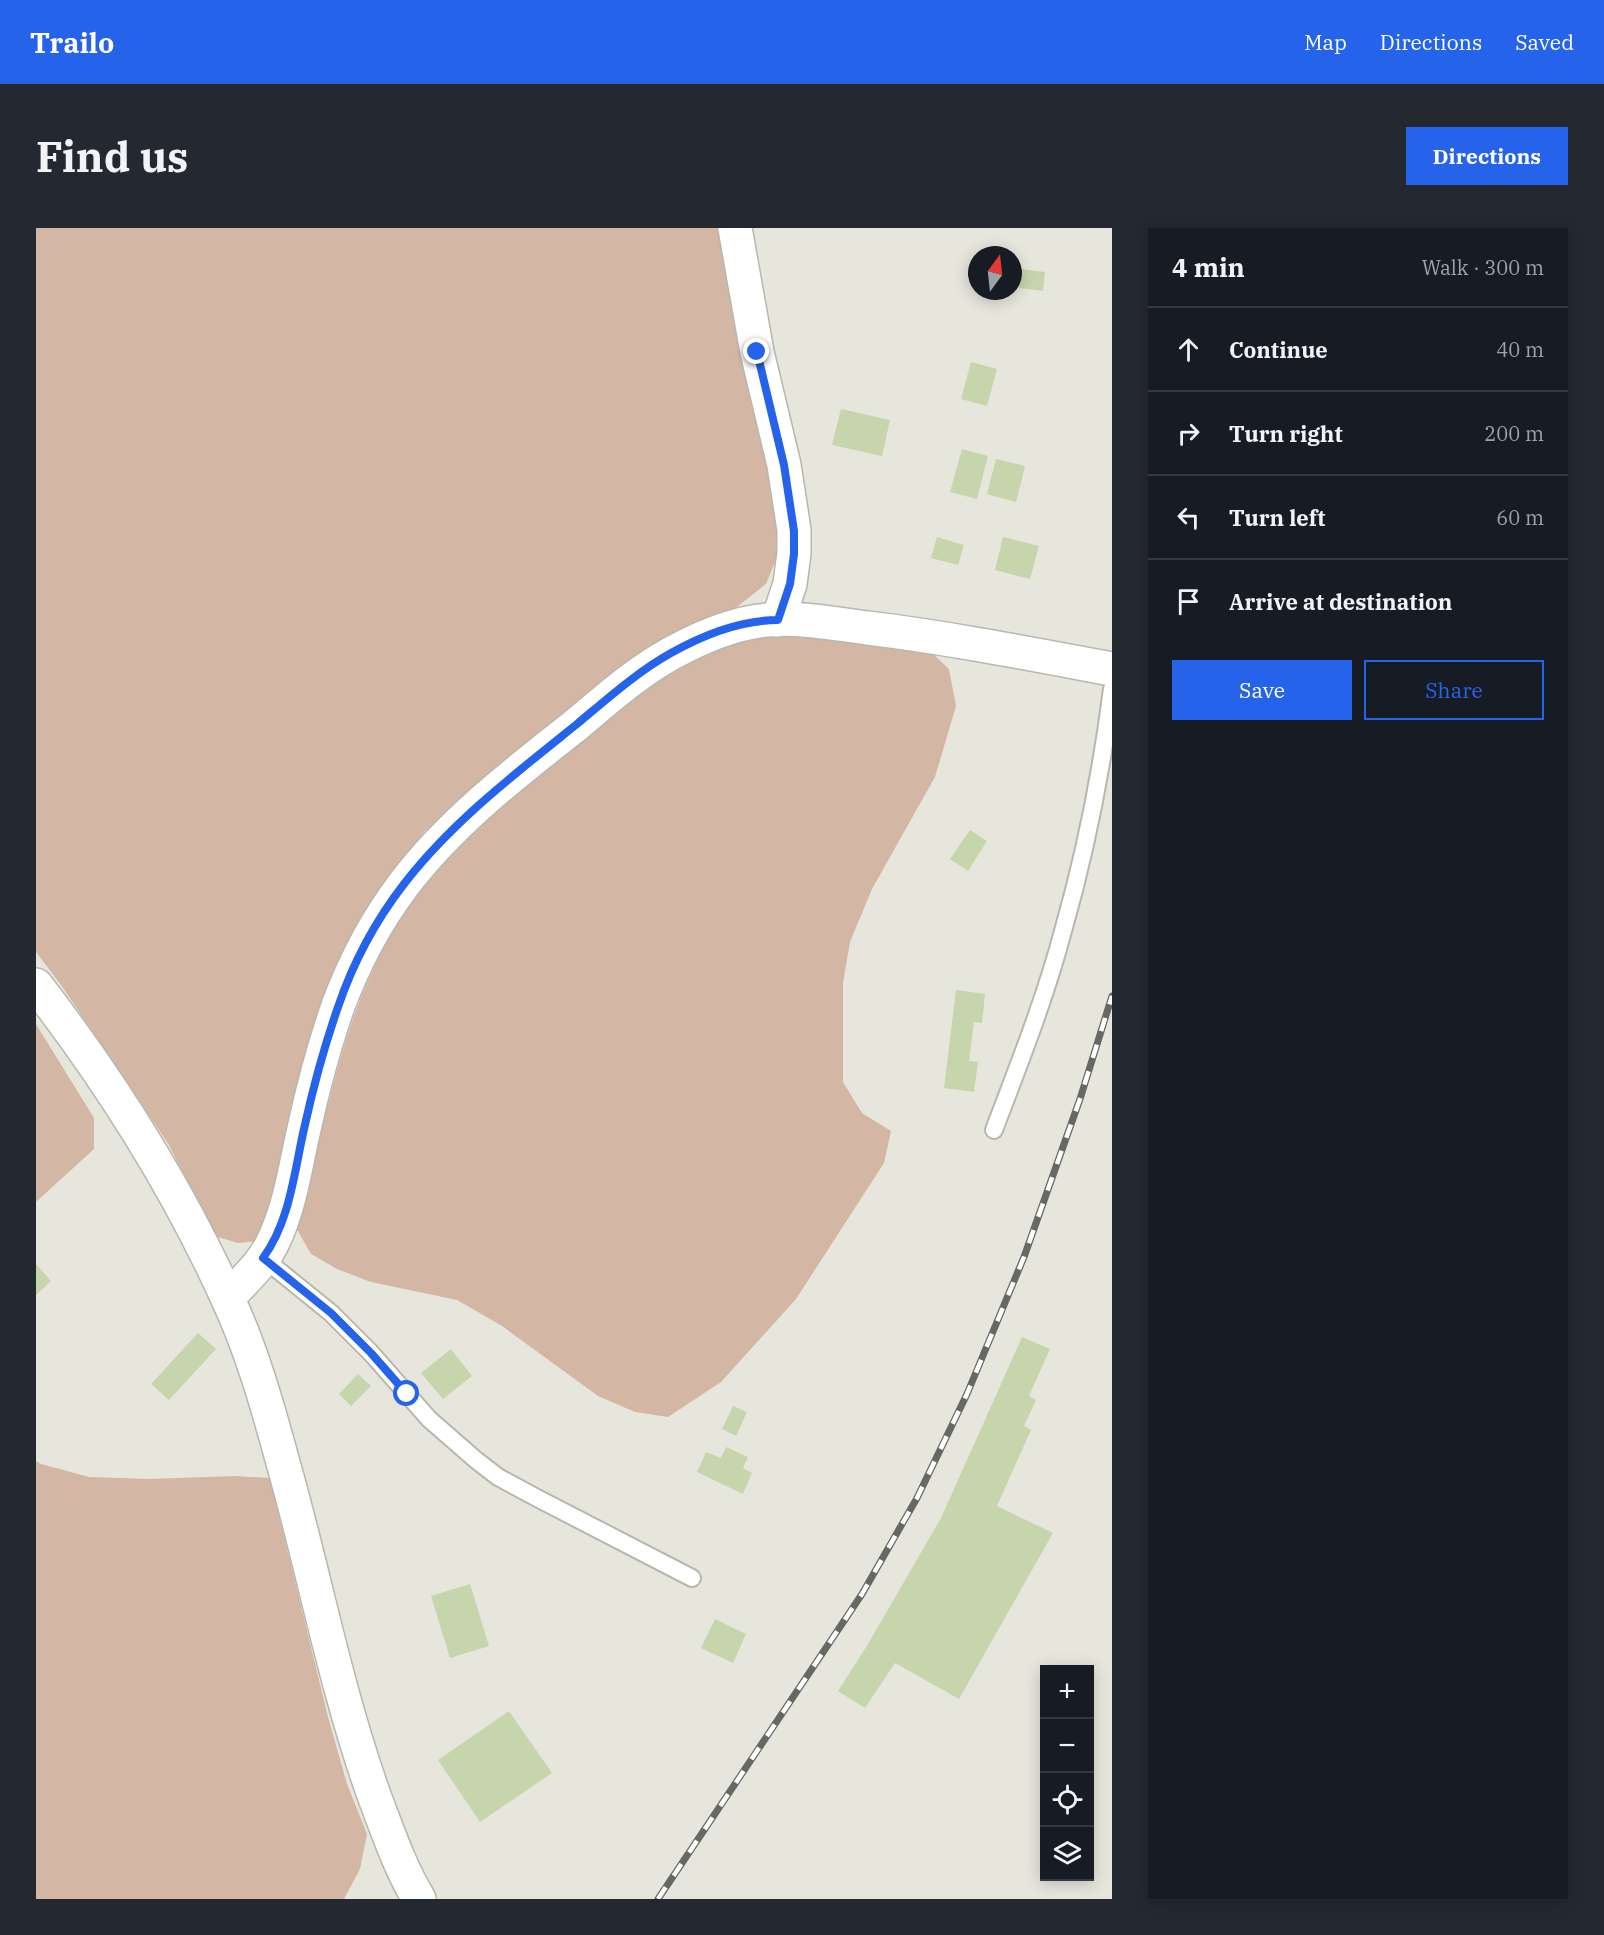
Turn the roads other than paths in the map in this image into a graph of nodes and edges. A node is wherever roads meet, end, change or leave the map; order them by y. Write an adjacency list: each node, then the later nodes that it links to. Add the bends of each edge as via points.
1 (735, 228): 2 (street, via 794,531 790,584)
2 (778, 620): 3 (street, via 933,636); 7 (street, via 735,626 706,636 670,653 635,677 470,813 404,884 378,920 338,1006 283,1221)
3 (1112, 669)
4 (1112, 689): 6 (lane, via 1072,900 1033,1027)
5 (36, 985): 8 (street, via 147,1147)
6 (994, 1130)
7 (263, 1258): 8 (street); 9 (lane, via 331,1313 429,1419 498,1477)
8 (228, 1298): 10 (street, via 256,1371 282,1458 346,1710)
9 (692, 1578)
10 (409, 1895)

